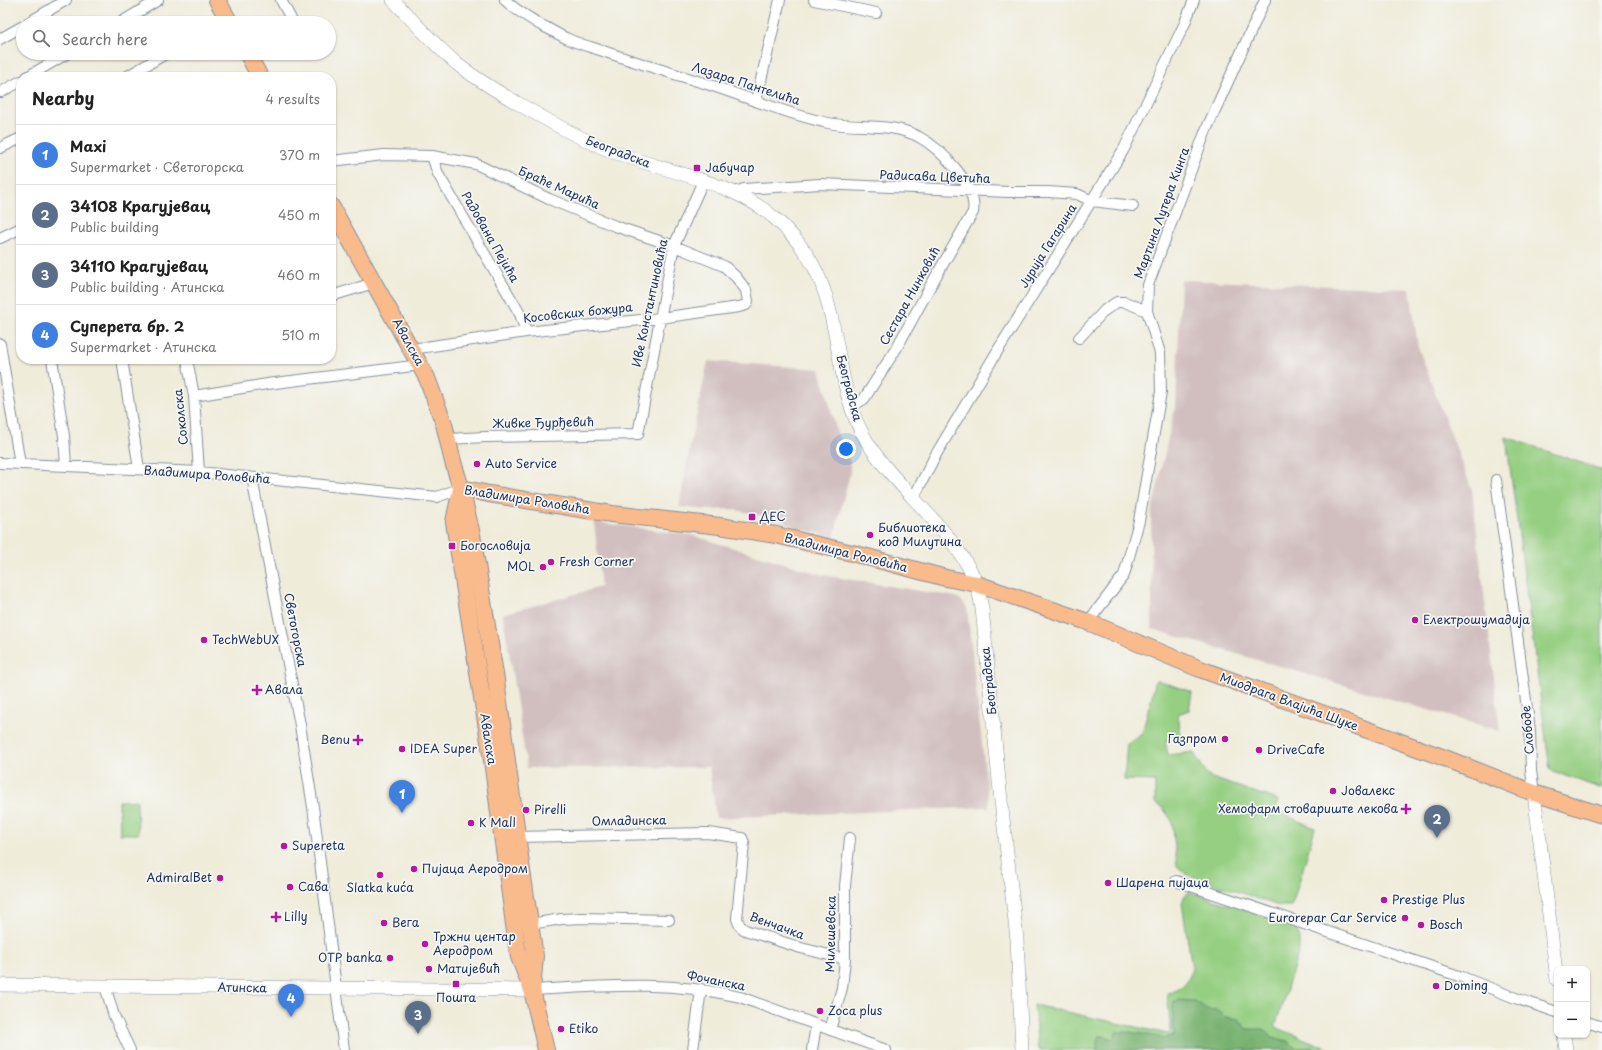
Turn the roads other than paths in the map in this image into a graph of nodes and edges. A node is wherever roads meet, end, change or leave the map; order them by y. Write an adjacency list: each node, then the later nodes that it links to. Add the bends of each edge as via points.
1 (66, 0): 12 (street)
2 (158, 0): 13 (street)
3 (217, 0): 14 (main road)
4 (281, 0): 15 (street)
5 (393, 0): 31 (street, Београдска, via 443,52 493,90 596,145)
6 (505, 0): 26 (street, Лазара Пантелића, via 514,9 566,38)
7 (780, 0): 26 (street)
8 (814, 0): 11 (street)
9 (1194, 0): 34 (street, Јурија Гагарина, via 1124,149)
10 (1265, 0): 43 (street, Мартина Лутера Кинга, via 1206,130 1168,230 1148,285)
11 (876, 13)
12 (40, 16)
13 (132, 16)
14 (223, 16)
15 (289, 16)
16 (16, 30): 17 (street)
17 (0, 40)
18 (56, 60): 21 (street)
19 (155, 60): 22 (street)
20 (251, 60): 23 (main road)
21 (36, 72)
22 (135, 72)
23 (257, 72)
24 (16, 84): 25 (street)
25 (1, 92)
26 (756, 101): 32 (street, Лазара Пантелића, via 826,123 894,129 919,136 945,157 962,176)
27 (16, 140): 28 (street)
28 (0, 148)
29 (432, 156): 30 (street, Браће Марића, via 384,155); 39 (street, Браће Марића, via 476,164 549,199 615,226); 45 (street, Радована Пејића, via 438,174 520,314)
30 (336, 160)
31 (702, 181): 33 (street, Београдска); 39 (street, Иве Константиновића)
32 (968, 191): 33 (street, Радисава Цветића, via 820,184 744,189); 34 (street, Радисава Цветића, via 1077,194); 54 (street, Сестара Нинковић, via 975,205 967,224 864,400)
33 (736, 194): 54 (street, Београдска, via 772,216 801,247 815,269 831,313)
34 (1092, 201): 35 (street, Радисава Цветића); 65 (street, Јурија Гагарина, via 998,350 935,456)
35 (1133, 206)
36 (336, 215): 40 (main road, Авалска)
37 (16, 230): 38 (street)
38 (0, 238)
39 (674, 246): 42 (street, Браће Марића, via 730,271 746,290); 44 (street, Иве Константиновића)
40 (374, 283): 41 (street); 48 (main road, Авалска)
41 (336, 294)
42 (746, 305): 44 (street, Косовских божура)
43 (1147, 311): 46 (street, via 1125,302 1117,302 1105,310); 67 (street, Мартина Лутера Кинга, via 1160,353 1161,392 1139,520 1124,575)
44 (660, 318): 45 (street, Косовских божура); 55 (street, Иве Константиновића)
45 (526, 332): 48 (street, Косовских божура)
46 (1079, 338)
47 (0, 344): 58 (street)
48 (412, 349): 52 (main road, Авалска)
49 (53, 364): 59 (street)
50 (123, 364): 60 (street)
51 (188, 364): 53 (street, Соколска)
52 (421, 365): 53 (street, via 267,384); 56 (main road, Авалска)
53 (194, 396): 61 (street, Соколска)
54 (851, 407): 65 (street, Београдска, via 870,446)
55 (638, 434): 56 (street, Живке Ђурђевић)
56 (448, 439): 64 (main road, Авалска)
57 (0, 463): 58 (street, Владимира Роловића)
58 (20, 464): 59 (street, Владимира Роловића)
59 (66, 466): 60 (street, Владимира Роловића)
60 (139, 470): 61 (street, Владимира Роловића)
61 (199, 472): 62 (street, Владимира Роловића)
62 (253, 478): 64 (street, Владимира Роловића, via 437,497); 80 (street, Светогорска, via 312,799)
63 (1496, 480): 68 (street, Слободе, via 1530,730)
64 (461, 488): 66 (main road, Владимира Роловића, via 612,514 776,535); 70 (main road, Авалска, via 472,535 490,644); 82 (main road, Авалска, via 454,522 458,554 492,760 517,946)
65 (913, 500): 66 (street, Београдска, via 956,547)
66 (977, 584): 67 (main road, Миодрага Влајића Шуке); 96 (street, Београдска, via 982,608 1017,939)
67 (1088, 622): 68 (main road, Миодрага Влајића Шуке, via 1200,669)
68 (1534, 793): 69 (main road, Миодрага Влајића Шуке); 77 (street, Слободе)
69 (1602, 815)
70 (517, 836): 71 (street, Омладинска, via 708,833); 75 (main road, Авалска)
71 (742, 838): 76 (street, Венчачка, via 744,843 737,919 740,926 745,930 801,948)
72 (850, 838): 76 (street, Милешевска, via 844,903)
73 (1176, 881): 83 (street, via 1462,977)
74 (670, 920): 75 (street, via 582,918)
75 (530, 924): 82 (main road, Авалска, via 535,956)
76 (845, 959): 87 (street, Милешевска, via 842,988)
77 (1555, 966)
78 (0, 985): 79 (street, Атинска)
79 (105, 986): 80 (street, Атинска); 90 (street, via 114,1016)
80 (335, 988): 82 (street, Атинска); 91 (street, Светогорска)
81 (701, 989): 82 (street, Фочанска, via 660,985); 85 (street, Фочанска, via 740,997); 93 (street)
82 (532, 990): 92 (main road, Авалска)
83 (1554, 1011)
84 (1590, 1023): 86 (street)
85 (816, 1025): 87 (street, Фочанска); 94 (street)
86 (1602, 1027)
87 (830, 1030): 89 (street, Фочанска)
88 (1564, 1038): 97 (street)
89 (859, 1045): 95 (street, Фочанска)
90 (130, 1050)
91 (344, 1050)
92 (546, 1050)
93 (693, 1050)
94 (812, 1050)
95 (886, 1050)
96 (1022, 1050)
97 (1566, 1050)

